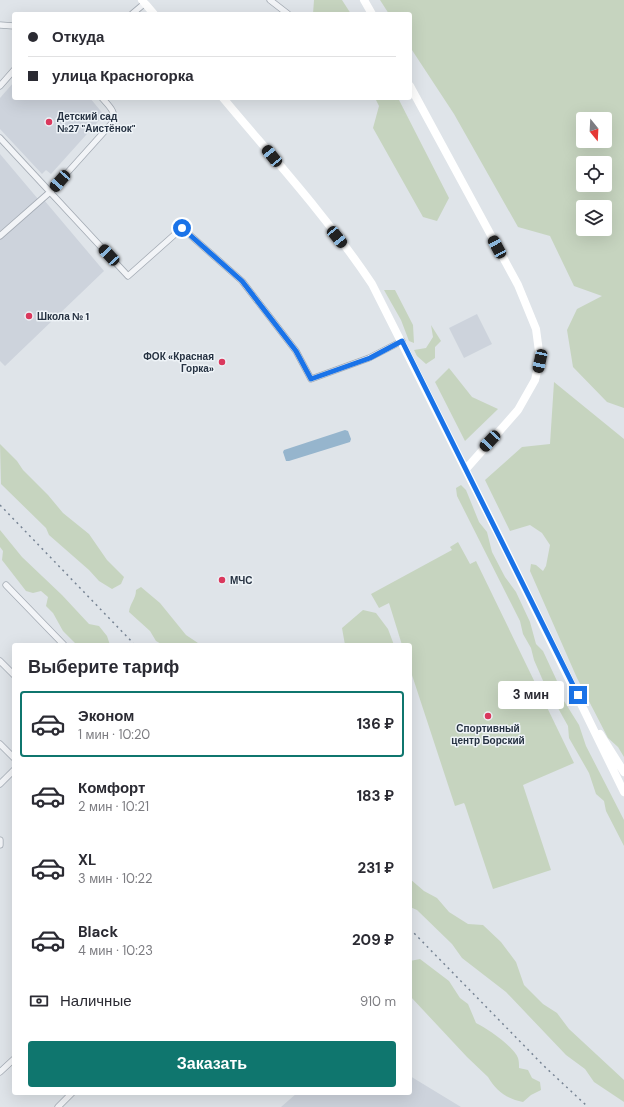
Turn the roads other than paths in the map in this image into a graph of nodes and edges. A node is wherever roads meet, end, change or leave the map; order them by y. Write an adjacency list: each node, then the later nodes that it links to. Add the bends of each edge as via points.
1 (270, 0): 6 (street)
2 (364, 0): 7 (main road)
3 (144, 2): 4 (street); 5 (main road)
4 (134, 12)
5 (152, 12)
6 (285, 12)
7 (371, 12)
8 (0, 25): 9 (street)
9 (12, 26)
10 (12, 72): 11 (street)
11 (0, 86)
12 (412, 90): 19 (main road, via 518,285 536,329 540,359 535,380 518,410)
13 (104, 100): 16 (street, via 112,110 114,119)
14 (225, 100): 18 (main road, via 361,267)
15 (0, 138): 16 (street)
16 (50, 192): 17 (street); 18 (street, via 128,276 182,228 242,281 296,351 311,379 370,358)
17 (0, 236)
18 (402, 341): 19 (main road)
19 (466, 469): 24 (main road)
20 (6, 585): 21 (street)
21 (62, 643)
22 (0, 661): 23 (street)
23 (12, 673)
24 (578, 695): 28 (main road); 30 (main road)
25 (0, 744): 26 (street)
26 (12, 756)
27 (12, 772): 29 (street)
28 (624, 772)
29 (0, 784)
30 (624, 792)
31 (0, 840): 32 (street)
32 (0, 845)
33 (12, 1061): 34 (street)
34 (0, 1072)
35 (70, 1095): 36 (street)
36 (58, 1107)

